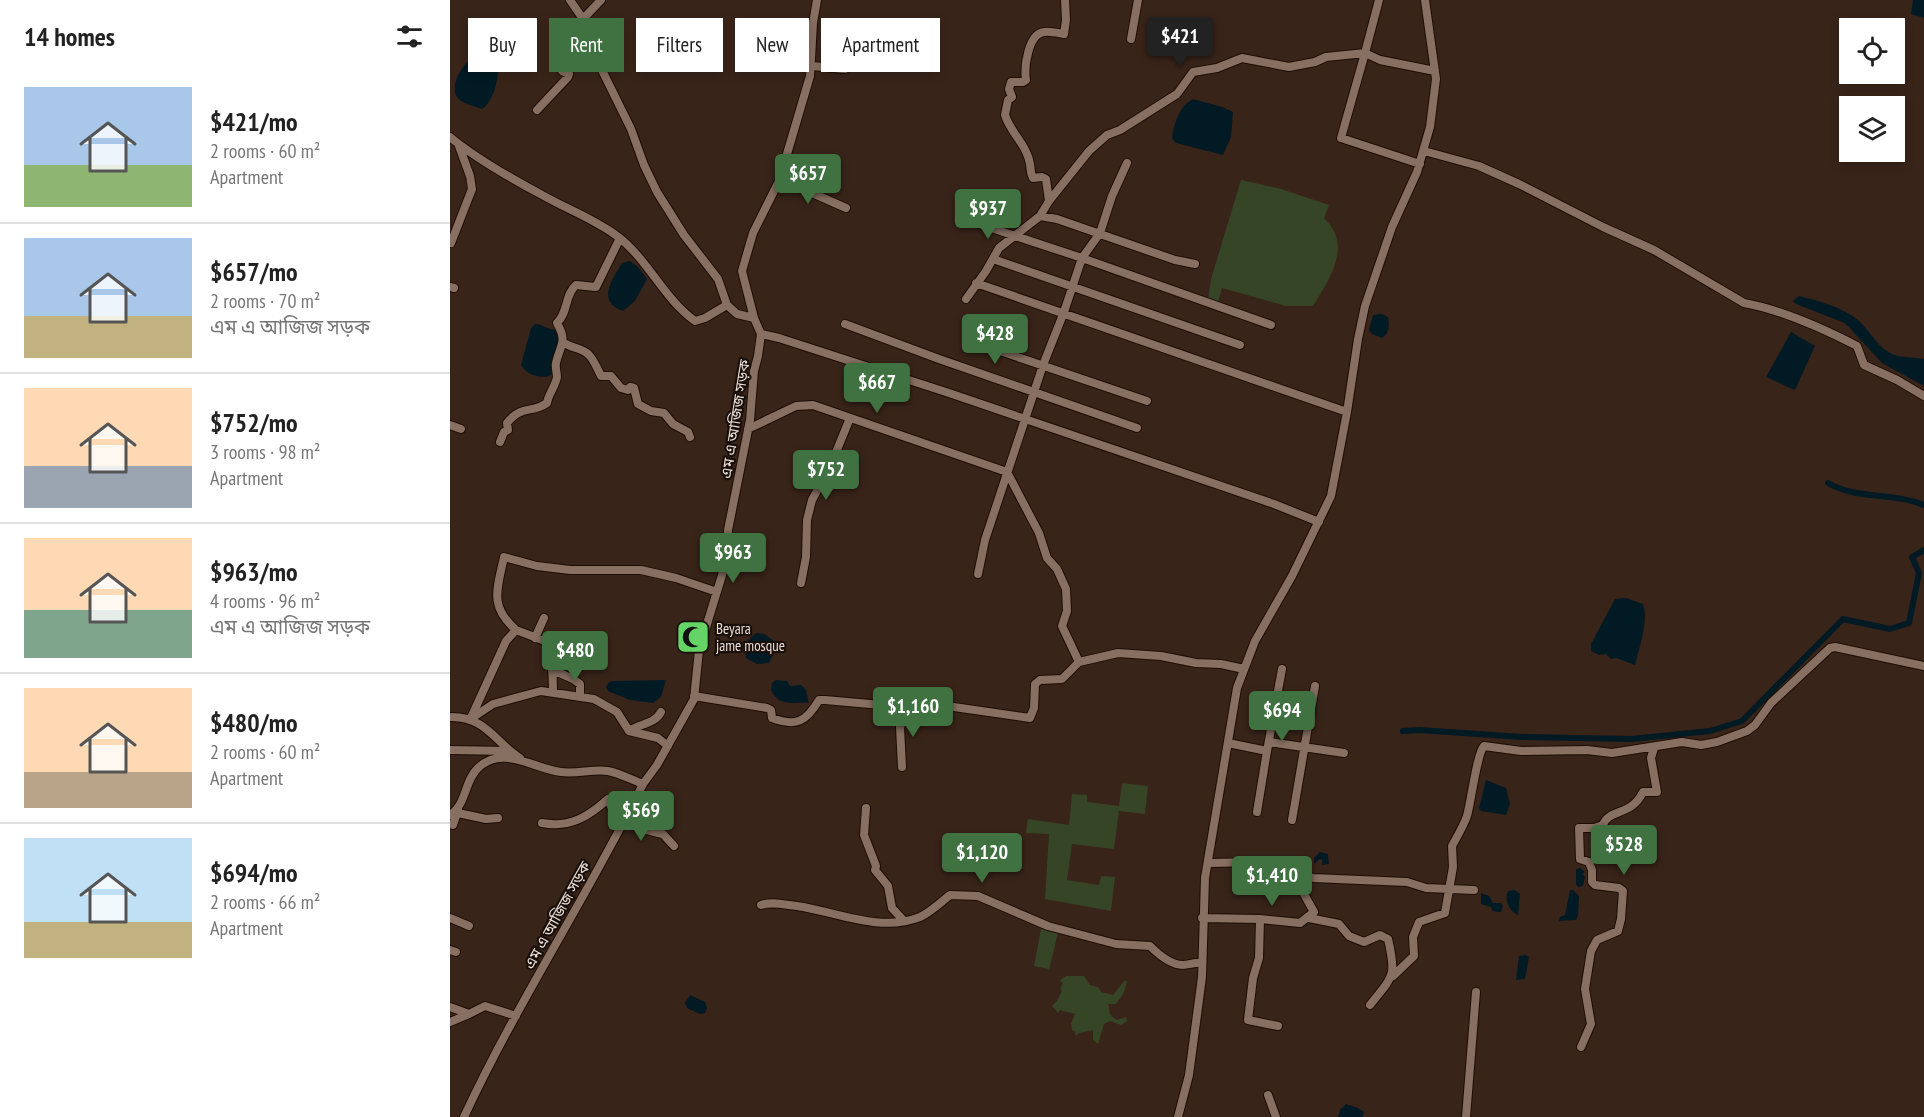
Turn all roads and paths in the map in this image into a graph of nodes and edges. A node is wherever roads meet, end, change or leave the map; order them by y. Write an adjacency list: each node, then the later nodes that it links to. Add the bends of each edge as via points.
1 (570, 0): 8 (street)
2 (601, 0): 9 (street)
3 (817, 0): 12 (street)
4 (1065, 0): 24 (street, via 1064,34 1037,35 1025,62 1026,80 1011,82 1012,97 1005,115 1027,156 1030,174 1046,179)
5 (1379, 0): 11 (street)
6 (1425, 0): 14 (street)
7 (1135, 1): 10 (street)
8 (583, 18)
9 (585, 18)
10 (1131, 39)
11 (1365, 53): 14 (street, via 1380,60); 22 (street, via 1341,138); 24 (street, via 1326,57 1289,67 1242,58 1193,72 1177,94 1100,141)
12 (812, 66): 13 (street); 23 (street)
13 (821, 67)
14 (1436, 71): 20 (street)
15 (563, 72): 17 (street, via 568,77)
16 (603, 72): 38 (street, via 657,192 718,279)
17 (537, 110)
18 (450, 138): 19 (street)
19 (459, 145): 30 (street); 31 (street, via 472,189)
20 (1424, 151): 22 (street); 49 (street, via 1479,166 1654,250 1744,303 1828,331 1857,346 1864,365)
21 (1127, 163): 28 (street)
22 (1420, 164): 51 (street, via 1392,227 1365,306)
23 (779, 181): 25 (street); 40 (street, via 753,233 742,271)
24 (1049, 201): 26 (street)
25 (846, 208)
26 (1040, 216): 28 (street); 29 (street)
27 (970, 221): 29 (street)
28 (1100, 232): 32 (street); 34 (street)
29 (1014, 236): 32 (street); 33 (street)
30 (620, 238): 38 (street, via 695,321); 44 (street, via 596,287 572,288 565,314 557,323)
31 (451, 243)
32 (1082, 258): 36 (street); 42 (street)
33 (993, 259): 35 (street); 36 (street)
34 (1195, 264)
35 (976, 283): 37 (street); 39 (street)
36 (1072, 286): 39 (street); 45 (street)
37 (966, 299)
38 (727, 304): 40 (street, via 737,314)
39 (1064, 312): 47 (street); 51 (street)
40 (754, 318): 43 (street)
41 (845, 324): 48 (street)
42 (1271, 325)
43 (761, 334): 53 (street); 57 (street, এম এ আজিজ সড়ক)
44 (563, 342): 58 (street, via 589,355 601,376 611,376 621,388 634,388 638,404 664,413); 59 (street, via 556,362 557,377 547,403 513,415)
45 (1240, 345)
46 (1003, 352): 47 (street)
47 (1043, 365): 48 (street); 50 (street)
48 (1034, 392): 53 (street); 55 (street)
49 (1924, 396)
50 (1147, 401)
51 (1347, 411): 61 (street, via 1331,495)
52 (850, 418): 57 (street, via 813,405 796,406); 60 (street); 63 (street, via 812,500)
53 (1026, 419): 60 (street); 61 (street)
54 (450, 425): 56 (street)
55 (1137, 428)
56 (461, 429)
57 (748, 429): 64 (street, এম এ আজিজ সড়ক, via 728,530 727,559)
58 (690, 437)
59 (500, 442)
60 (1007, 472): 62 (street); 68 (street, via 1039,533 1047,558 1066,589 1067,611 1062,626)
61 (1319, 522): 70 (street)
62 (978, 574)
63 (801, 583)
64 (717, 592): 66 (street, via 641,570 570,570 504,558 496,602 504,620); 76 (street, এম এ আজিজ সড়ক, via 699,650)
65 (543, 618): 67 (street)
66 (516, 630): 67 (street); 80 (street, via 507,641)
67 (535, 638): 72 (street, via 545,641)
68 (1079, 662): 70 (street, via 1118,653); 77 (street, via 1062,679 1040,680 1035,684 1030,718 947,706)
69 (1924, 666): 86 (street, via 1830,648 1747,731 1701,745 1682,742)
70 (1244, 669): 83 (street)
71 (1282, 669): 82 (street)
72 (553, 670): 74 (street); 75 (street, via 580,684)
73 (1315, 686): 85 (street)
74 (553, 692): 75 (street); 80 (street, via 541,691 493,704)
75 (580, 696): 81 (street, via 617,712)
76 (694, 696): 77 (street, via 767,708 772,718 783,722 798,722 812,712 819,700); 84 (street, এম এ আজিজ সড়ক)
77 (909, 707): 92 (street, via 900,727)
78 (661, 712): 81 (street, via 647,724)
79 (450, 717): 80 (street)
80 (470, 720): 88 (street, via 491,731)
81 (629, 731): 84 (street, via 657,738)
82 (1269, 742): 85 (street); 89 (street)
83 (1228, 744): 89 (street); 104 (street)
84 (668, 746): 93 (street, এম এ আজিজ সড়ক)
85 (1305, 747): 90 (street); 99 (street)
86 (1654, 748): 106 (street, via 1612,753 1484,746 1477,757 1467,816 1452,846); 124 (street, via 1651,758 1658,792 1643,792 1633,808 1611,815 1603,825 1579,828 1580,859 1589,862 1592,882 1623,891 1618,931 1597,940 1591,951 1586,989 1591,1024)
87 (450, 750): 88 (street)
88 (510, 751): 91 (street)
89 (1267, 751): 96 (street)
90 (1344, 753)
91 (526, 762): 93 (street, via 575,774 609,771); 95 (street, via 494,758 477,768)
92 (902, 767)
93 (643, 784): 102 (street, এম এ আজিজ সড়ক)
94 (866, 808): 113 (street, via 864,835 875,870 888,885 892,908)
95 (455, 812): 97 (street); 101 (street, via 453,825)
96 (1257, 812)
97 (498, 818)
98 (629, 818): 103 (street, via 638,828 663,834)
99 (1292, 820)
100 (542, 823): 102 (street, via 554,825 584,819 608,799)
101 (450, 824)
102 (620, 828): 121 (street, এম এ আজিজ সড়ক)
103 (674, 846)
104 (1209, 863): 105 (street, via 1260,862); 110 (street)
105 (1305, 876): 106 (street, via 1407,882); 111 (street, via 1300,887 1314,912)
106 (1449, 890): 107 (street); 116 (street, via 1445,914 1419,922 1413,937 1414,956)
107 (1474, 890)
108 (761, 905): 113 (street, via 769,902 802,907 862,921)
109 (450, 918): 114 (street)
110 (1202, 918): 112 (street); 115 (street)
111 (1309, 918): 112 (street, via 1300,923); 116 (street, via 1339,924 1349,936 1364,942 1380,935 1388,939)
112 (1260, 919): 123 (street, via 1259,958 1248,1020)
113 (904, 921): 115 (street, via 922,916 950,895 978,897 1048,926 1116,944 1150,946 1163,958 1182,965)
114 (469, 926)
115 (1202, 963): 127 (street, via 1189,1075)
116 (1393, 976): 118 (street)
117 (1476, 992): 129 (street)
118 (1370, 1005)
119 (450, 1006): 120 (street)
120 (469, 1014): 121 (street, via 485,1006); 122 (street)
121 (516, 1016): 126 (street, এম এ আজিজ সড়ক)
122 (450, 1023)
123 (1278, 1026)
124 (1581, 1047)
125 (1268, 1095): 128 (street)
126 (464, 1117)
127 (1178, 1117)
128 (1276, 1117)
129 (1466, 1117)

